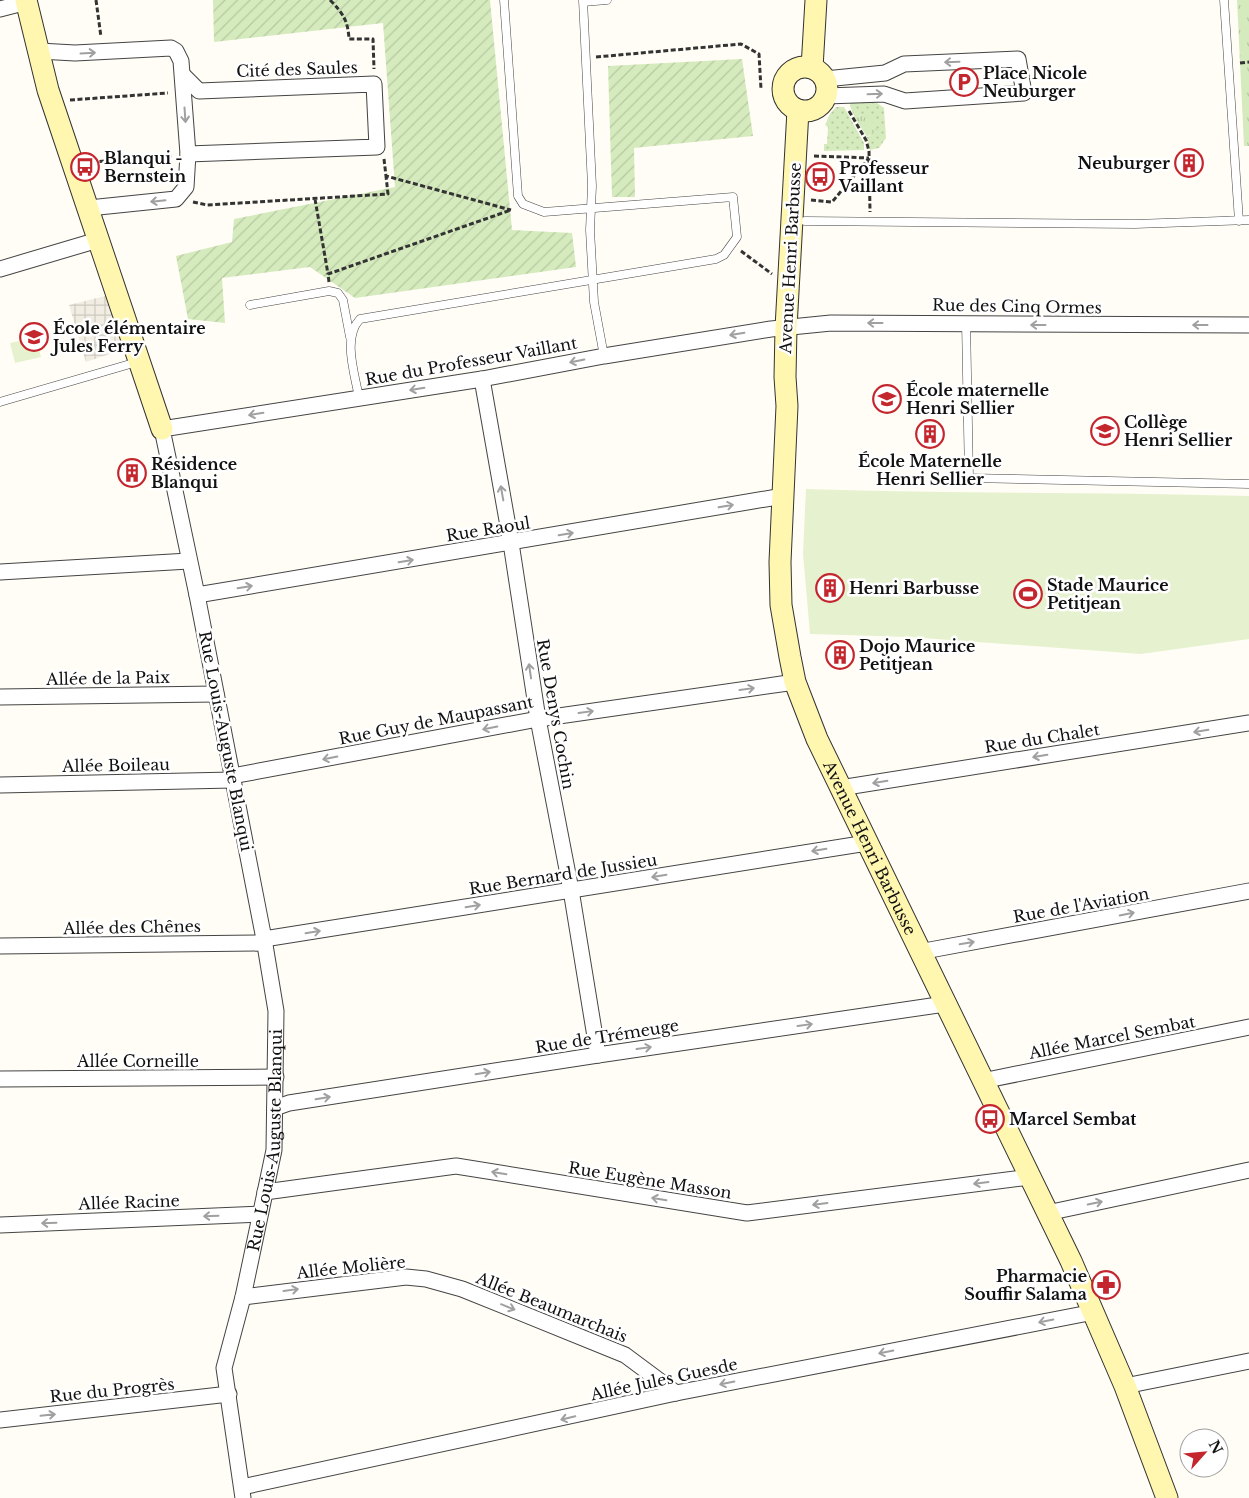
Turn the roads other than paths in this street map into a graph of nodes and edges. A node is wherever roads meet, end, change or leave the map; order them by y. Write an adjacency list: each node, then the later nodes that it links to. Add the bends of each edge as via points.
1 (504, 0): 13 (lane, via 518,196 523,204 544,212)
2 (607, 0): 7 (lane)
3 (802, 0): 11 (street, Avenue Henri Barbusse)
4 (816, 0): 11 (street, Avenue Henri Barbusse)
5 (1224, 0): 17 (lane)
6 (27, 1): 8 (street); 9 (street, Rue Louis-Auguste Blanqui)
7 (583, 1): 13 (lane)
8 (0, 9)
9 (39, 51): 10 (street, one-way to 10, via 75,54 171,48 181,61); 14 (street, Rue Louis-Auguste Blanqui)
10 (184, 76): 12 (street, one-way to 12); 12 (street, Cité des Saules, via 199,91 374,84 377,147)
11 (817, 89): 11 (street, one-way to 11, via 884,94 905,101 1024,93 1018,59 904,64 885,73); 16 (street, Avenue Henri Barbusse, via 808,156); 24 (street, Avenue Henri Barbusse)
12 (188, 154): 14 (street, one-way to 14, via 186,187 176,199)
13 (591, 207): 20 (lane); 20 (lane, via 733,197 737,237 724,255 716,259)
14 (89, 208): 18 (street, Rue Louis-Auguste Blanqui)
15 (1249, 220): 17 (lane)
16 (805, 221): 17 (lane, via 1135,224); 24 (street, Avenue Henri Barbusse)
17 (1239, 221)
18 (98, 240): 19 (street); 27 (street, Rue Louis-Auguste Blanqui)
19 (0, 269)
20 (593, 280): 25 (lane, via 368,316 355,325); 26 (lane)
21 (250, 305): 25 (lane, via 338,293 343,300)
22 (966, 322): 23 (street, Rue des Cinq Ormes, one-way to 22, via 983,325); 24 (street, Rue des Cinq Ormes, one-way to 24, via 831,323); 32 (lane, via 969,478)
23 (1249, 325)
24 (793, 328): 26 (street, Rue du Professeur Vaillant, one-way to 26); 33 (street, Avenue Henri Barbusse, via 795,378 787,406)
25 (351, 342): 29 (lane)
26 (604, 356): 28 (street, Rue du Professeur Vaillant, one-way to 28)
27 (139, 361): 30 (lane); 31 (street, Rue Louis-Auguste Blanqui)
28 (482, 379): 29 (street, Rue du Professeur Vaillant, one-way to 29); 34 (street, Rue Denys Cochin, one-way to 28)
29 (359, 398): 31 (street, Rue du Professeur Vaillant, one-way to 31)
30 (0, 402)
31 (162, 429): 35 (street, Rue Louis-Auguste Blanqui)
32 (1249, 484)
33 (783, 496): 34 (street, Rue Raoul, one-way to 33); 38 (street, Avenue Henri Barbusse, via 781,605)
34 (512, 543): 37 (street, Rue Raoul, one-way to 34); 41 (street, Rue Denys Cochin, one-way to 34)
35 (189, 561): 36 (street); 37 (street, Rue Louis-Auguste Blanqui)
36 (0, 572)
37 (197, 594): 39 (street, Rue Louis-Auguste Blanqui)
38 (795, 682): 41 (street, Rue Guy de Maupassant, one-way to 38); 45 (street, Avenue Henri Barbusse, via 816,739)
39 (216, 694): 40 (street, Allée de la Paix); 43 (street, Rue Louis-Auguste Blanqui)
40 (0, 697)
41 (538, 719): 43 (street, Rue Guy de Maupassant, one-way to 43); 47 (street, Rue Denys Cochin)
42 (1249, 723): 45 (street, Rue du Chalet, one-way to 45)
43 (233, 778): 44 (street, Allée Boileau); 49 (street, Rue Louis-Auguste Blanqui)
44 (0, 785)
45 (840, 788): 46 (street, Avenue Henri Barbusse)
46 (867, 843): 47 (street, Rue Bernard de Jussieu, one-way to 47); 51 (street, Avenue Henri Barbusse)
47 (571, 890): 49 (street, Rue Bernard de Jussieu, one-way to 47); 54 (street, Rue Denys Cochin)
48 (1249, 891): 51 (street, Rue de l'Aviation, one-way to 48)
49 (265, 941): 50 (street, Allée des Chênes); 55 (street, Rue Louis-Auguste Blanqui, via 276,1011)
50 (0, 946)
51 (919, 952): 52 (street, Avenue Henri Barbusse)
52 (945, 1004): 54 (street, Rue de Trémeuge, one-way to 52); 57 (street, Avenue Henri Barbusse)
53 (1249, 1027): 57 (street, Allée Marcel Sembat)
54 (598, 1055): 58 (street, Rue de Trémeuge, one-way to 54, via 289,1103)
55 (276, 1077): 56 (street, Allée Corneille); 58 (street, Rue Louis-Auguste Blanqui)
56 (0, 1079)
57 (982, 1080): 60 (street, Avenue Henri Barbusse)
58 (275, 1108): 61 (street, Rue Louis-Auguste Blanqui, via 274,1150)
59 (1249, 1170): 62 (street, one-way to 59)
60 (1030, 1177): 61 (street, Rue Eugène Masson, one-way to 61, via 747,1213 456,1166); 62 (street, Avenue Henri Barbusse)
61 (265, 1192): 63 (street, Rue Louis-Auguste Blanqui)
62 (1047, 1213): 67 (street, Avenue Henri Barbusse)
63 (260, 1214): 64 (street, Allée Racine, one-way to 64); 66 (street, Rue Louis-Auguste Blanqui)
64 (0, 1225)
65 (462, 1289): 66 (street, Allée Molière, one-way to 65, via 406,1277); 70 (street, Allée Beaumarchais, one-way to 70, via 625,1355)
66 (243, 1297): 71 (street, Rue Louis-Auguste Blanqui, via 224,1368)
67 (1094, 1312): 69 (street, Avenue Henri Barbusse); 70 (street, Allée Jules Guesde, one-way to 70)
68 (1249, 1361): 69 (street)
69 (1125, 1386): 74 (street, Avenue Henri Barbusse, via 1156,1470)
70 (676, 1393): 73 (street, Allée Jules Guesde, one-way to 73)
71 (229, 1394): 72 (street, Rue du Progrès, one-way to 71); 73 (street, Rue Louis-Auguste Blanqui)
72 (0, 1420)
73 (243, 1492)
74 (1161, 1497)

